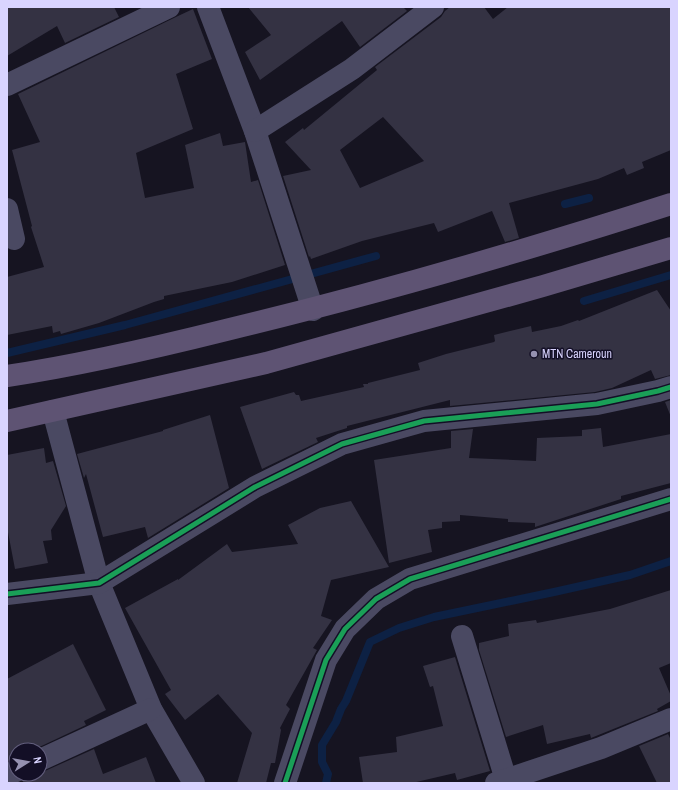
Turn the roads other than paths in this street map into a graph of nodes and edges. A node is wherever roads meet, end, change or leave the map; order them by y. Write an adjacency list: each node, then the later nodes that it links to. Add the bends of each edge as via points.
1 (169, 7): 4 (street)
2 (208, 7): 5 (street)
3 (433, 7): 5 (street, via 352,69)
4 (7, 85)
5 (255, 131): 10 (street)
6 (671, 204): 10 (main road)
7 (7, 209): 8 (street)
8 (14, 239)
9 (671, 248): 13 (main road, via 266,363)
10 (313, 310): 11 (main road, via 148,349)
11 (7, 376)
12 (671, 387): 16 (street, via 597,404 424,421 342,444 255,487)
13 (53, 411): 14 (main road); 16 (street)
14 (7, 421)
15 (671, 499): 24 (street, via 410,579 376,598 344,629 326,660)
16 (99, 583): 17 (street); 19 (street)
17 (7, 594)
18 (462, 636): 22 (street)
19 (151, 709): 21 (street); 23 (street)
20 (671, 719): 22 (street, via 601,748)
21 (48, 756)
22 (503, 782)
23 (194, 783)
24 (285, 783)

